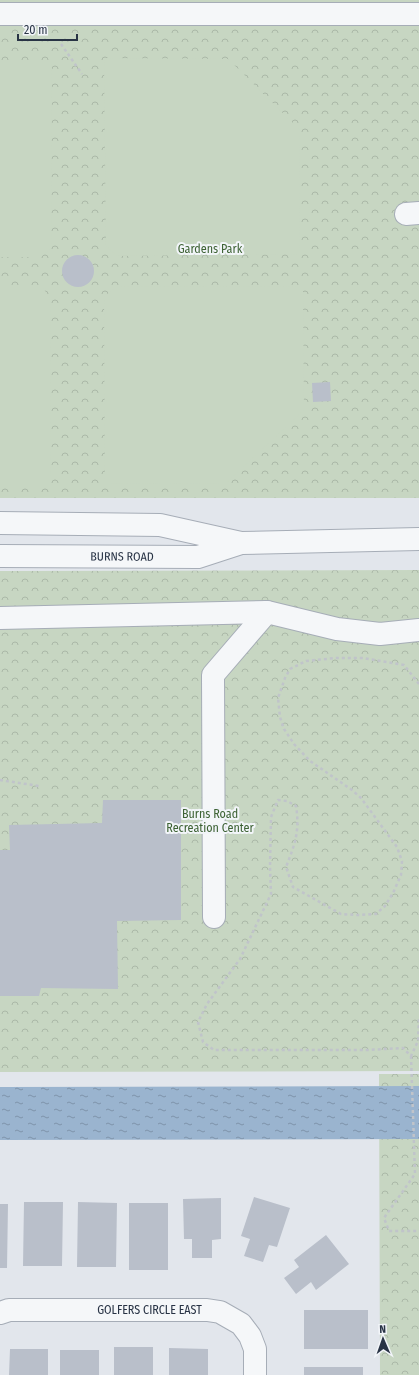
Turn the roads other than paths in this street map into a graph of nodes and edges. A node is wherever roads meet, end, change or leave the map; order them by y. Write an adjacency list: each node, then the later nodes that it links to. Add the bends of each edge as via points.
1 (0, 14): 2 (street)
2 (419, 14)
3 (0, 523): 5 (street, BURNS ROAD, via 160,525)
4 (419, 539): 5 (street, BURNS ROAD)
5 (241, 543): 6 (street, BURNS ROAD, via 198,557)
6 (0, 556)
7 (267, 612): 8 (street); 9 (street, via 337,629 380,634); 10 (street, via 213,675)
8 (0, 618)
9 (419, 630)
10 (214, 917)
11 (0, 1313): 12 (street, GOLFERS CIRCLE EAST, via 9,1310 220,1312 241,1324 250,1336 255,1349)
12 (256, 1375)

